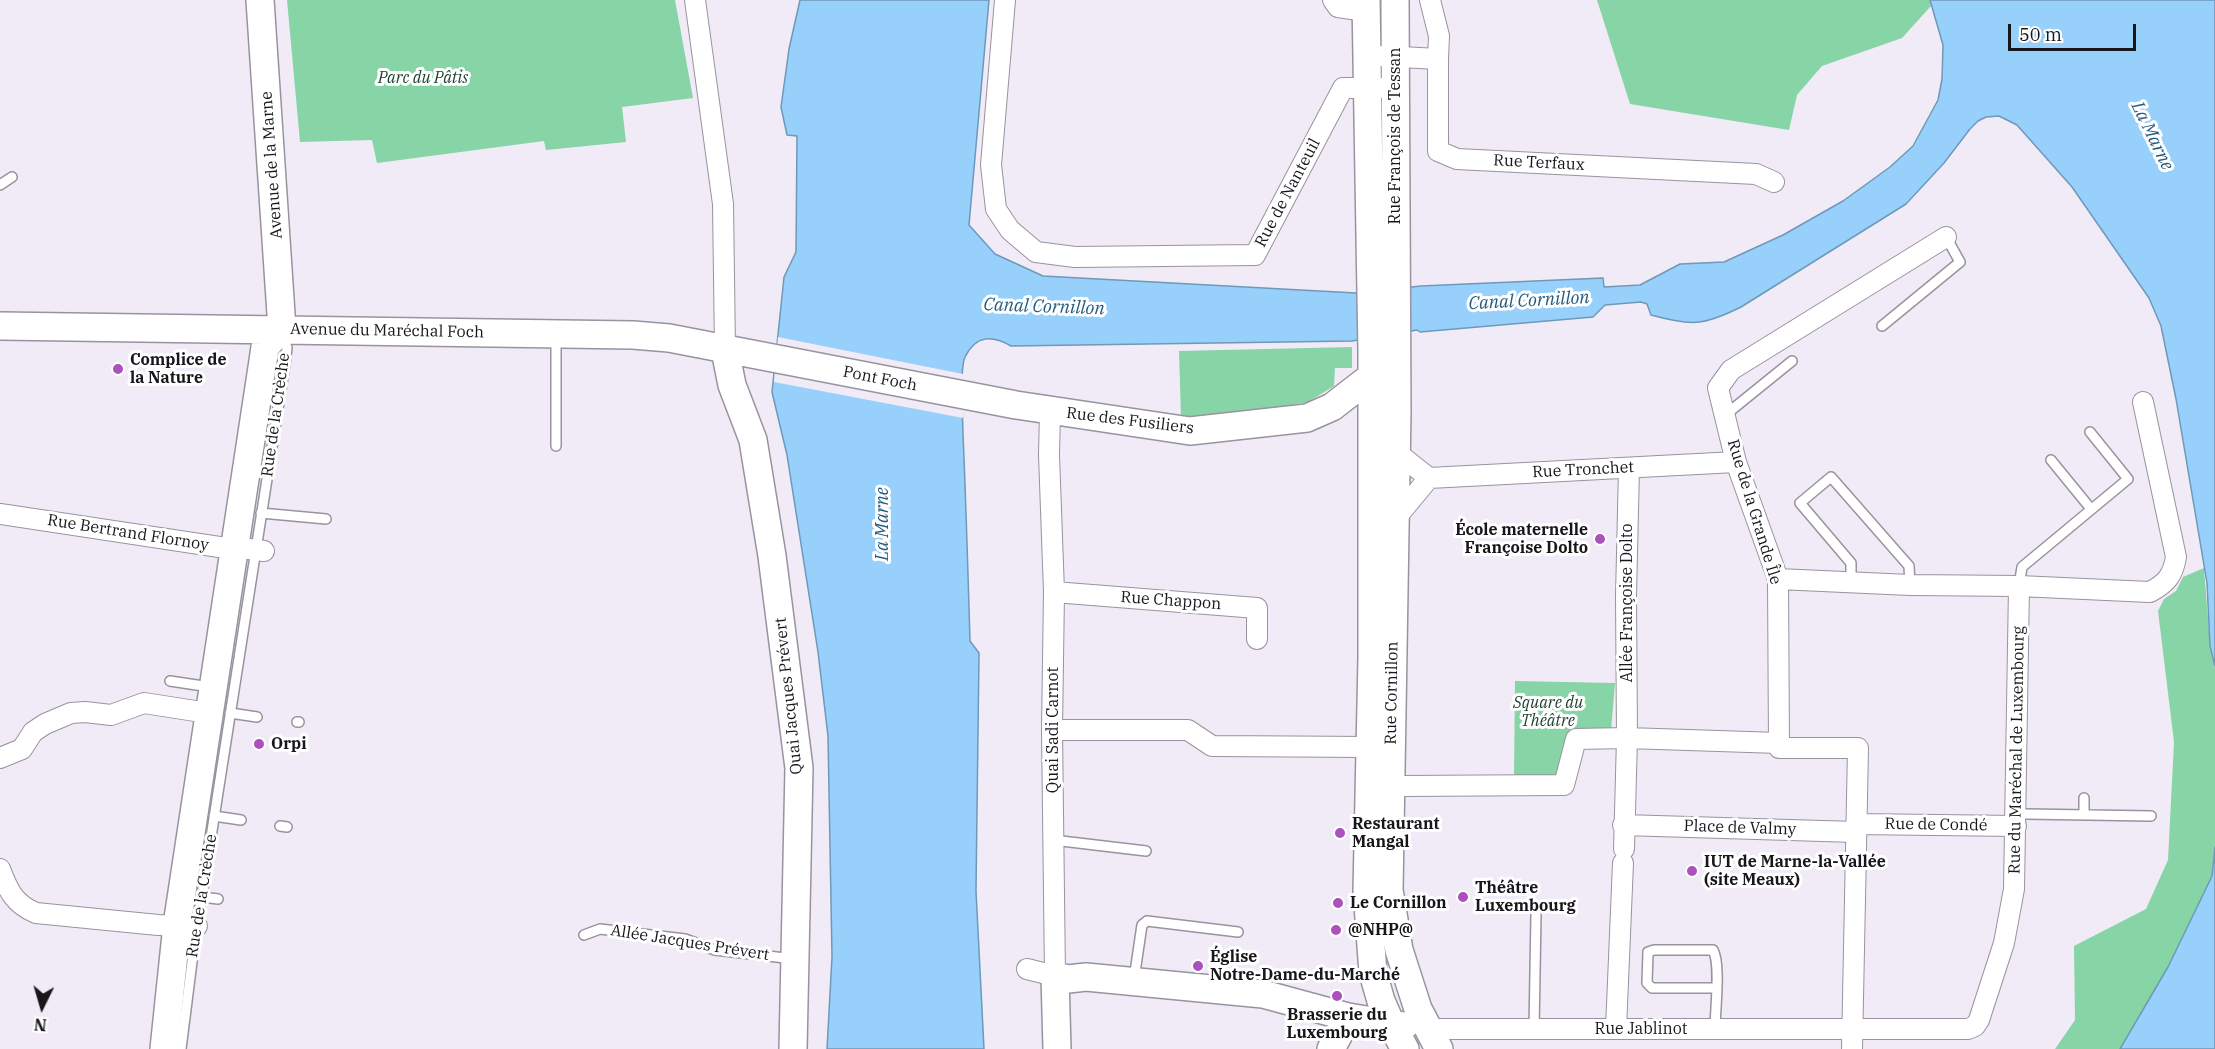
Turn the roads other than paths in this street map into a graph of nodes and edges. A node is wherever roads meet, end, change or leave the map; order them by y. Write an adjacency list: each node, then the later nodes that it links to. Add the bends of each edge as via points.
1 (260, 0): 19 (main road, Avenue de la Marne)
2 (695, 0): 21 (street, via 723,204)
3 (1005, 0): 12 (street, Rue de Nanteuil, via 990,165 996,209 1010,230 1036,252 1075,257 1255,255 1343,88)
4 (1333, 0): 7 (street, via 1338,7)
5 (1395, 0): 9 (main road, Rue François de Tessan)
6 (1430, 0): 10 (street, via 1439,36)
7 (1366, 5): 8 (main road, Rue François de Tessan)
8 (1366, 55): 9 (street); 12 (main road, Rue François de Tessan)
9 (1395, 57): 10 (street); 11 (main road, Rue François de Tessan)
10 (1438, 60): 14 (street, Rue Terfaux, via 1438,151 1457,159 1756,174)
11 (1395, 87): 12 (street); 23 (main road, Rue François de Tessan, via 1396,273)
12 (1366, 88): 23 (main road, Rue François de Tessan, via 1370,268)
13 (12, 177): 15 (lane)
14 (1774, 182)
15 (0, 185)
16 (1946, 237): 18 (lane, via 1960,262); 28 (street, Rue de la Grande Île, via 1731,369 1718,388)
17 (0, 326): 19 (main road, Avenue du Maréchal Foch)
18 (1882, 326)
19 (282, 329): 20 (main road, Avenue du Maréchal Foch); 39 (lane, Rue de la Crèche, via 286,348); 43 (main road, Rue de la Crèche, via 265,347)
20 (556, 333): 21 (main road, Avenue du Maréchal Foch, via 669,338); 32 (lane)
21 (725, 350): 22 (main road, Avenue du Maréchal Foch); 76 (main road, Quai Jacques Prévert, via 732,385 753,440 799,768)
22 (771, 358): 25 (main road, Pont Foch)
23 (1380, 360): 29 (main road, Rue des Fusiliers, via 1346,396); 30 (main road, Rue Cornillon); 33 (main road, Rue Cornillon)
24 (1792, 361): 28 (lane)
25 (990, 400): 27 (main road, Rue des Fusiliers)
26 (2142, 402): 47 (street, via 2176,557 2174,570 2165,584 2150,592)
27 (1050, 411): 29 (main road, Rue des Fusiliers, via 1190,431); 48 (street, Quai Sadi Carnot)
28 (1724, 416): 35 (street, Rue de la Grande Île)
29 (1307, 418): 30 (main road, Rue des Fusiliers, via 1350,416)
30 (1371, 429): 42 (street, via 1381,447); 56 (main road, Rue Cornillon)
31 (2090, 432): 38 (lane, via 2128,479)
32 (556, 446)
33 (1395, 452): 37 (street); 42 (main road, Rue Cornillon)
34 (2051, 460): 38 (lane)
35 (1736, 462): 36 (street, Rue Tronchet); 44 (street, Rue de la Grande Île)
36 (1629, 468): 37 (street, Rue Tronchet); 54 (street, Allée Françoise Dolto)
37 (1429, 478): 42 (street)
38 (2091, 509): 47 (lane, via 2022,567)
39 (261, 513): 41 (lane); 43 (lane, Rue de la Crèche)
40 (0, 514): 43 (street, Rue Bertrand Flornoy)
41 (326, 519)
42 (1395, 519): 58 (main road, Rue Cornillon)
43 (251, 549): 51 (main road, Rue de la Crèche)
44 (1778, 579): 45 (street); 55 (street, Rue de la Grande Île)
45 (1851, 582): 46 (street); 46 (lane, via 1851,562 1800,503 1831,477 1909,566)
46 (1910, 585): 47 (street)
47 (2019, 586): 62 (street, Rue du Maréchal de Luxembourg)
48 (1054, 592): 49 (street, Rue Chappon, via 1257,608); 53 (street, Quai Sadi Carnot)
49 (1257, 639)
50 (170, 681): 51 (lane)
51 (217, 704): 52 (lane); 57 (street, via 144,703 111,715 71,713 45,724 33,732 22,749); 61 (lane, Rue de la Crèche); 73 (main road, Rue de la Crèche)
52 (257, 717)
53 (1052, 730): 56 (street, via 1188,730 1212,746); 67 (street, Quai Sadi Carnot)
54 (1627, 738): 55 (street); 58 (street, via 1576,739 1564,785); 65 (street, Allée Françoise Dolto)
55 (1779, 743): 66 (street, via 1779,748 1858,748)
56 (1370, 747): 82 (main road, Rue Cornillon, via 1370,946 1373,973)
57 (0, 758)
58 (1391, 783): 86 (main road, Rue Cornillon, via 1389,890 1399,950 1418,1009)
59 (2084, 798): 60 (lane)
60 (2084, 815): 62 (lane); 63 (lane)
61 (214, 816): 64 (lane); 70 (lane, Rue de la Crèche)
62 (2025, 816): 66 (street, Rue de Condé); 87 (street, Rue du Maréchal de Luxembourg, via 2010,916 1979,1020 1968,1029)
63 (2151, 816)
64 (241, 820)
65 (1623, 825): 66 (street, Place de Valmy); 84 (street, Allée Françoise Dolto)
66 (1856, 828): 87 (street)
67 (1053, 840): 68 (lane); 78 (street, Quai Sadi Carnot)
68 (1146, 851)
69 (0, 869): 73 (street, via 8,891 24,908 36,913 109,925)
70 (202, 897): 71 (lane); 73 (lane, Rue de la Crèche)
71 (219, 899)
72 (1536, 915): 83 (lane)
73 (187, 926): 88 (main road, Rue de la Crèche); 89 (lane, Rue de la Crèche)
74 (1238, 932): 79 (lane, via 1147,921 1142,925)
75 (584, 934): 76 (lane, Allée Jacques Prévert, via 600,928 685,939 715,950)
76 (796, 959): 90 (main road, Quai Jacques Prévert)
77 (1026, 969): 78 (street)
78 (1055, 976): 79 (main road); 91 (main road, Quai Sadi Carnot)
79 (1134, 981): 81 (main road, via 1263,994)
80 (1716, 988): 80 (lane, via 1713,950 1648,952 1647,983 1652,988); 85 (lane)
81 (1348, 1017): 82 (main road); 92 (main road)
82 (1391, 1024): 86 (main road); 93 (main road, Rue Cornillon)
83 (1534, 1029): 84 (street, Rue Jablinot); 86 (street, Rue Jablinot)
84 (1616, 1029): 85 (street, Rue Jablinot, via 1668,1033)
85 (1715, 1029): 87 (street, Rue Jablinot)
86 (1434, 1039)
87 (1852, 1039)
88 (164, 1049)
89 (181, 1049)
90 (793, 1049)
91 (1057, 1049)
92 (1331, 1049)
93 (1405, 1049)

